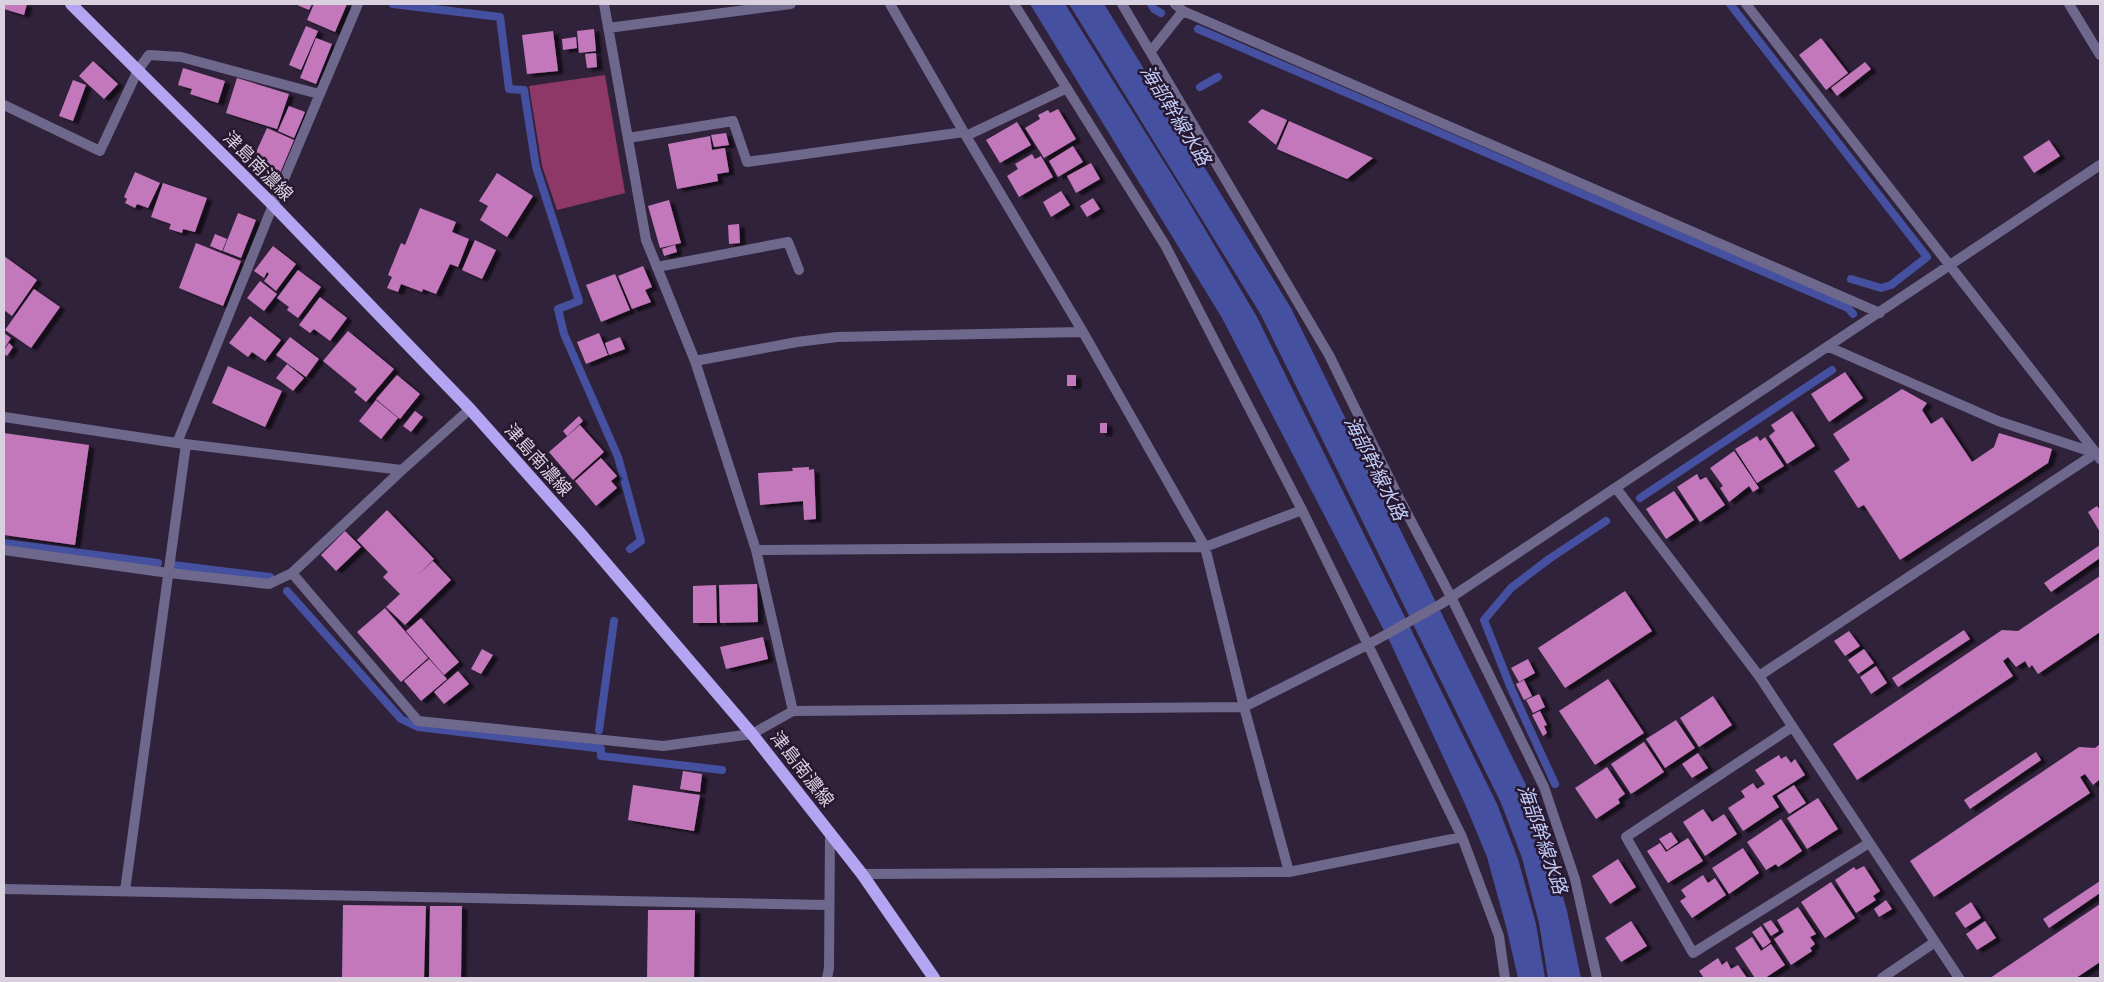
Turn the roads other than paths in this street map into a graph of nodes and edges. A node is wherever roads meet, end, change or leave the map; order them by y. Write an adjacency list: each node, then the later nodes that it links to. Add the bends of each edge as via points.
1 (71, 4): 15 (main road, 津島南濃線)
2 (358, 4): 17 (street)
3 (604, 4): 12 (street)
4 (791, 4): 12 (street)
5 (890, 4): 19 (street)
6 (1014, 4): 16 (street)
7 (1122, 4): 13 (street)
8 (1175, 4): 11 (street)
9 (1746, 4): 23 (street)
10 (2069, 4): 14 (street)
11 (1183, 11): 13 (street); 26 (street)
12 (608, 28): 20 (street)
13 (1151, 51): 42 (street, via 1329,355)
14 (2100, 55)
15 (138, 70): 17 (street, via 149,55 180,57); 18 (street, via 100,151); 22 (main road, 津島南濃線)
16 (1067, 88): 19 (street); 36 (street, via 1165,245)
17 (319, 94): 22 (street)
18 (4, 105)
19 (965, 134): 20 (street, via 747,162 733,121); 27 (street)
20 (628, 138): 24 (street, via 646,240)
21 (2100, 166): 23 (street)
22 (273, 205): 30 (main road, 津島南濃線); 32 (street)
23 (1951, 266): 26 (street); 33 (street)
24 (657, 267): 25 (street, via 788,242); 29 (street)
25 (799, 270)
26 (1880, 312): 28 (street)
27 (1083, 332): 29 (street, via 837,337); 37 (street)
28 (1829, 347): 33 (street, via 1998,421); 35 (street)
29 (695, 361): 39 (street)
30 (470, 409): 34 (street); 48 (main road, 津島南濃線, via 666,631)
31 (4, 417): 32 (street)
32 (182, 444): 34 (street); 40 (street)
33 (2098, 456): 44 (street)
34 (402, 470): 41 (street)
35 (1616, 488): 42 (street); 44 (street)
36 (1302, 510): 37 (street); 43 (street)
37 (1205, 547): 39 (street); 45 (street)
38 (4, 550): 40 (street)
39 (756, 550): 46 (street)
40 (169, 573): 41 (street, via 269,584); 55 (street)
41 (292, 573): 48 (street, via 418,721 663,746)
42 (1451, 597): 43 (street); 61 (street, via 1544,787 1575,879)
43 (1368, 644): 45 (street); 50 (street)
44 (1759, 676): 47 (street)
45 (1244, 707): 46 (street); 52 (street)
46 (793, 711): 48 (street)
47 (1792, 727): 51 (street); 51 (street, via 1626,837 1693,953)
48 (752, 734): 49 (main road, 津島南濃線)
49 (830, 833): 53 (main road, 津島南濃線); 56 (street)
50 (1462, 837): 52 (street); 60 (street, via 1499,936)
51 (1869, 843): 57 (street)
52 (1289, 872): 53 (street)
53 (862, 874): 59 (main road, 津島南濃線)
54 (4, 889): 55 (street)
55 (125, 891): 56 (street)
56 (828, 905): 58 (street)
57 (1935, 942): 62 (street); 63 (street)
58 (827, 978)
59 (934, 978)
60 (1505, 978)
61 (1597, 978)
62 (1882, 978)
63 (1959, 978)

